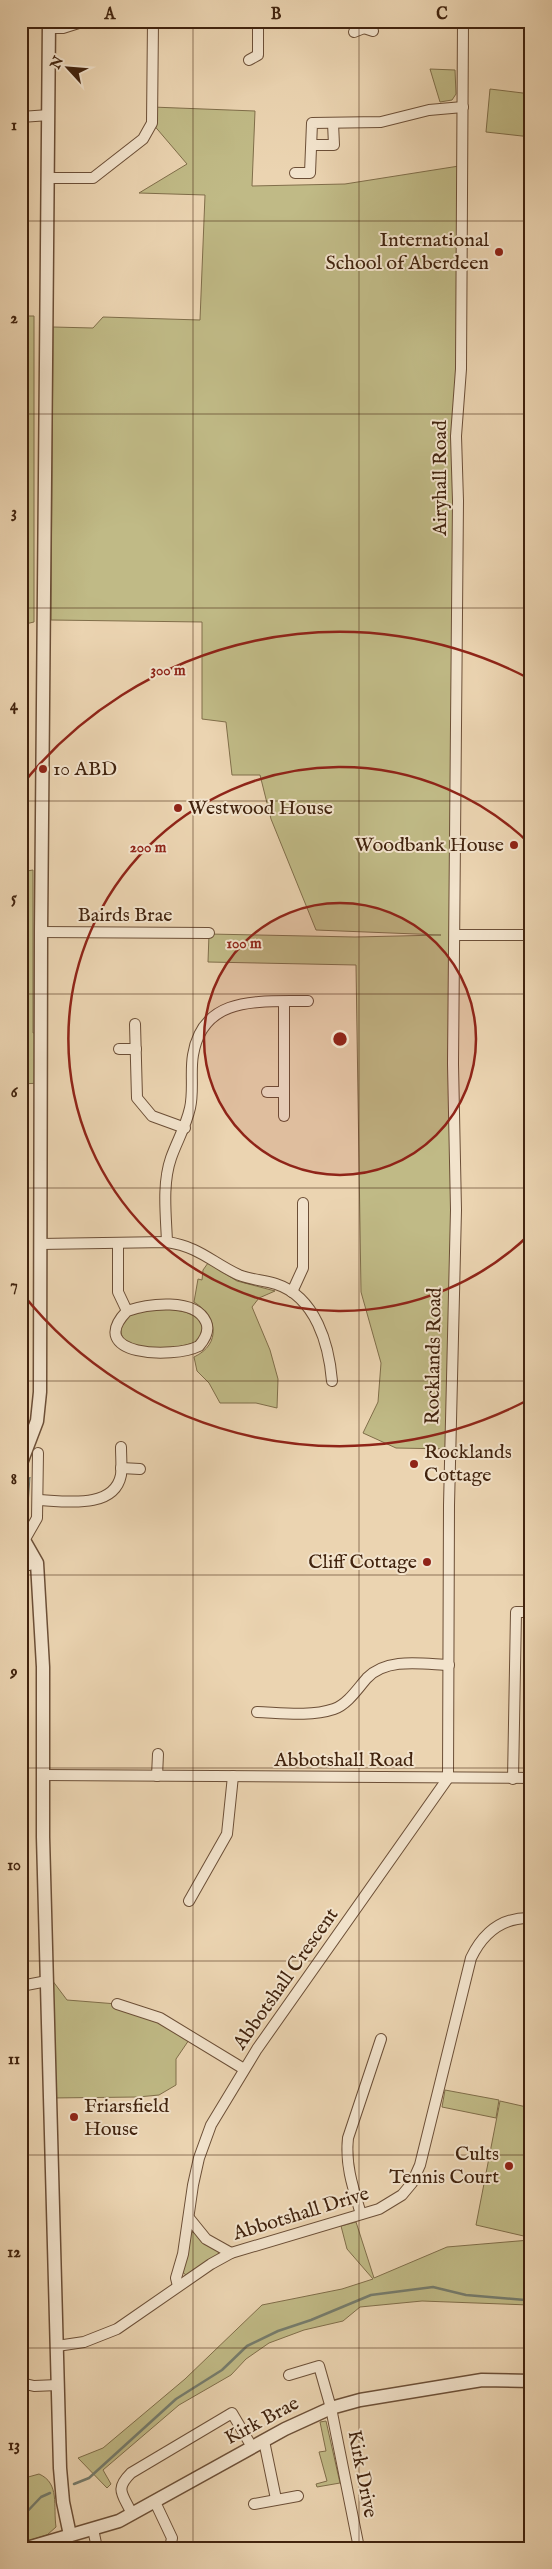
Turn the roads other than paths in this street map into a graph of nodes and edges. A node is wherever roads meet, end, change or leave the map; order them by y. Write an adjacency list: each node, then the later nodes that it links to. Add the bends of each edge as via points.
1 (85, 21): 5 (street, via 62,28)
2 (153, 21): 13 (street, via 152,123 142,139 93,178)
3 (258, 21): 6 (street)
4 (463, 21): 7 (street, Airyhall Road)
5 (49, 25): 8 (street)
6 (257, 58)
7 (463, 107): 10 (street, via 429,110 381,122); 16 (street, Airyhall Road, via 461,369 456,436)
8 (49, 115): 9 (street); 13 (street)
9 (21, 117)
10 (333, 123): 11 (street, via 334,145); 11 (street, via 312,122)
11 (312, 145): 12 (street, via 310,172)
12 (294, 173)
13 (48, 178): 14 (street)
14 (41, 932): 15 (street, Bairds Brae); 30 (street)
15 (209, 933)
16 (455, 935): 17 (street); 44 (street, Rocklands Road, via 456,1210)
17 (531, 935)
18 (284, 1002): 19 (street); 24 (street); 26 (street, via 255,1001 235,1005 215,1015 202,1030 193,1056 190,1108)
19 (308, 1002)
20 (135, 1024): 22 (street)
21 (118, 1049): 22 (street)
22 (136, 1049): 26 (street, via 137,1098 152,1116)
23 (267, 1092): 24 (street)
24 (284, 1092): 25 (street)
25 (284, 1116)
26 (185, 1128): 28 (street, via 171,1157 167,1176)
27 (303, 1203): 31 (street, via 303,1268)
28 (166, 1242): 29 (street); 31 (street, via 200,1251 241,1275 276,1284)
29 (118, 1243): 30 (street); 32 (street, via 118,1292)
30 (40, 1244): 36 (street, via 40,1404)
31 (292, 1292): 33 (street, via 310,1312 325,1338)
32 (127, 1311): 32 (street, via 118,1322 116,1332 125,1346 140,1353 175,1354 191,1350 199,1346 207,1332 200,1313 183,1307 156,1305)
33 (332, 1382)
34 (121, 1447): 37 (street)
35 (38, 1453): 39 (street)
36 (21, 1463)
37 (121, 1468): 38 (street); 39 (street, via 116,1486 100,1499)
38 (140, 1469)
39 (39, 1500): 40 (street, via 35,1525)
40 (23, 1537): 41 (street)
41 (37, 1563): 42 (street); 47 (street, via 43,1667)
42 (21, 1568)
43 (528, 1612): 52 (street, via 516,1612)
44 (449, 1665): 45 (street, via 400,1664 384,1667 369,1676 355,1694 336,1709 318,1713); 50 (street, Rocklands Road)
45 (257, 1712)
46 (158, 1754): 48 (street)
47 (43, 1775): 48 (street, Abbotshall Road); 55 (street)
48 (157, 1776): 49 (street, Abbotshall Road)
49 (233, 1776): 50 (street, Abbotshall Road); 53 (street, via 227,1834)
50 (448, 1778): 52 (street, Abbotshall Road); 59 (street, Abbotshall Crescent)
51 (531, 1778): 52 (street, Abbotshall Road)
52 (513, 1779)
53 (189, 1902)
54 (531, 1918): 60 (street, Abbotshall Drive, via 502,1923 478,1944 471,1958 418,2170 402,2195 379,2209)
55 (47, 1981): 56 (street); 64 (street)
56 (21, 1986)
57 (117, 2004): 59 (street, via 160,2018)
58 (380, 2039): 60 (street, via 348,2138 346,2154)
59 (244, 2069): 61 (street, Abbotshall Crescent, via 205,2137)
60 (361, 2214): 62 (street, Abbotshall Drive)
61 (189, 2218): 62 (street, via 206,2238); 63 (street, Abbotshall Crescent, via 176,2278)
62 (232, 2253): 63 (street, Abbotshall Drive)
63 (178, 2286): 64 (street, Abbotshall Drive, via 101,2337)
64 (57, 2346): 68 (street)
65 (289, 2376): 69 (street, Kirk Drive, via 319,2366)
66 (531, 2381): 69 (street, Kirk Brae, via 482,2380 360,2400)
67 (21, 2383): 68 (street)
68 (58, 2385): 78 (street, via 60,2468)
69 (331, 2408): 70 (street, Kirk Brae); 82 (street, Kirk Drive)
70 (264, 2441): 71 (street, Kirk Brae); 73 (street)
71 (252, 2447): 74 (street, Kirk Brae); 76 (street, via 232,2413 207,2426 131,2473 123,2482 121,2490)
72 (298, 2496): 73 (street)
73 (276, 2499): 75 (street)
74 (155, 2502): 76 (street, Kirk Brae); 81 (street, via 172,2538)
75 (254, 2504)
76 (132, 2514): 77 (street, Kirk Brae)
77 (93, 2529): 78 (street, Kirk Brae); 80 (street)
78 (70, 2535): 79 (street, Kirk Brae)
79 (27, 2548)
80 (97, 2548)
81 (170, 2548)
82 (359, 2548)

